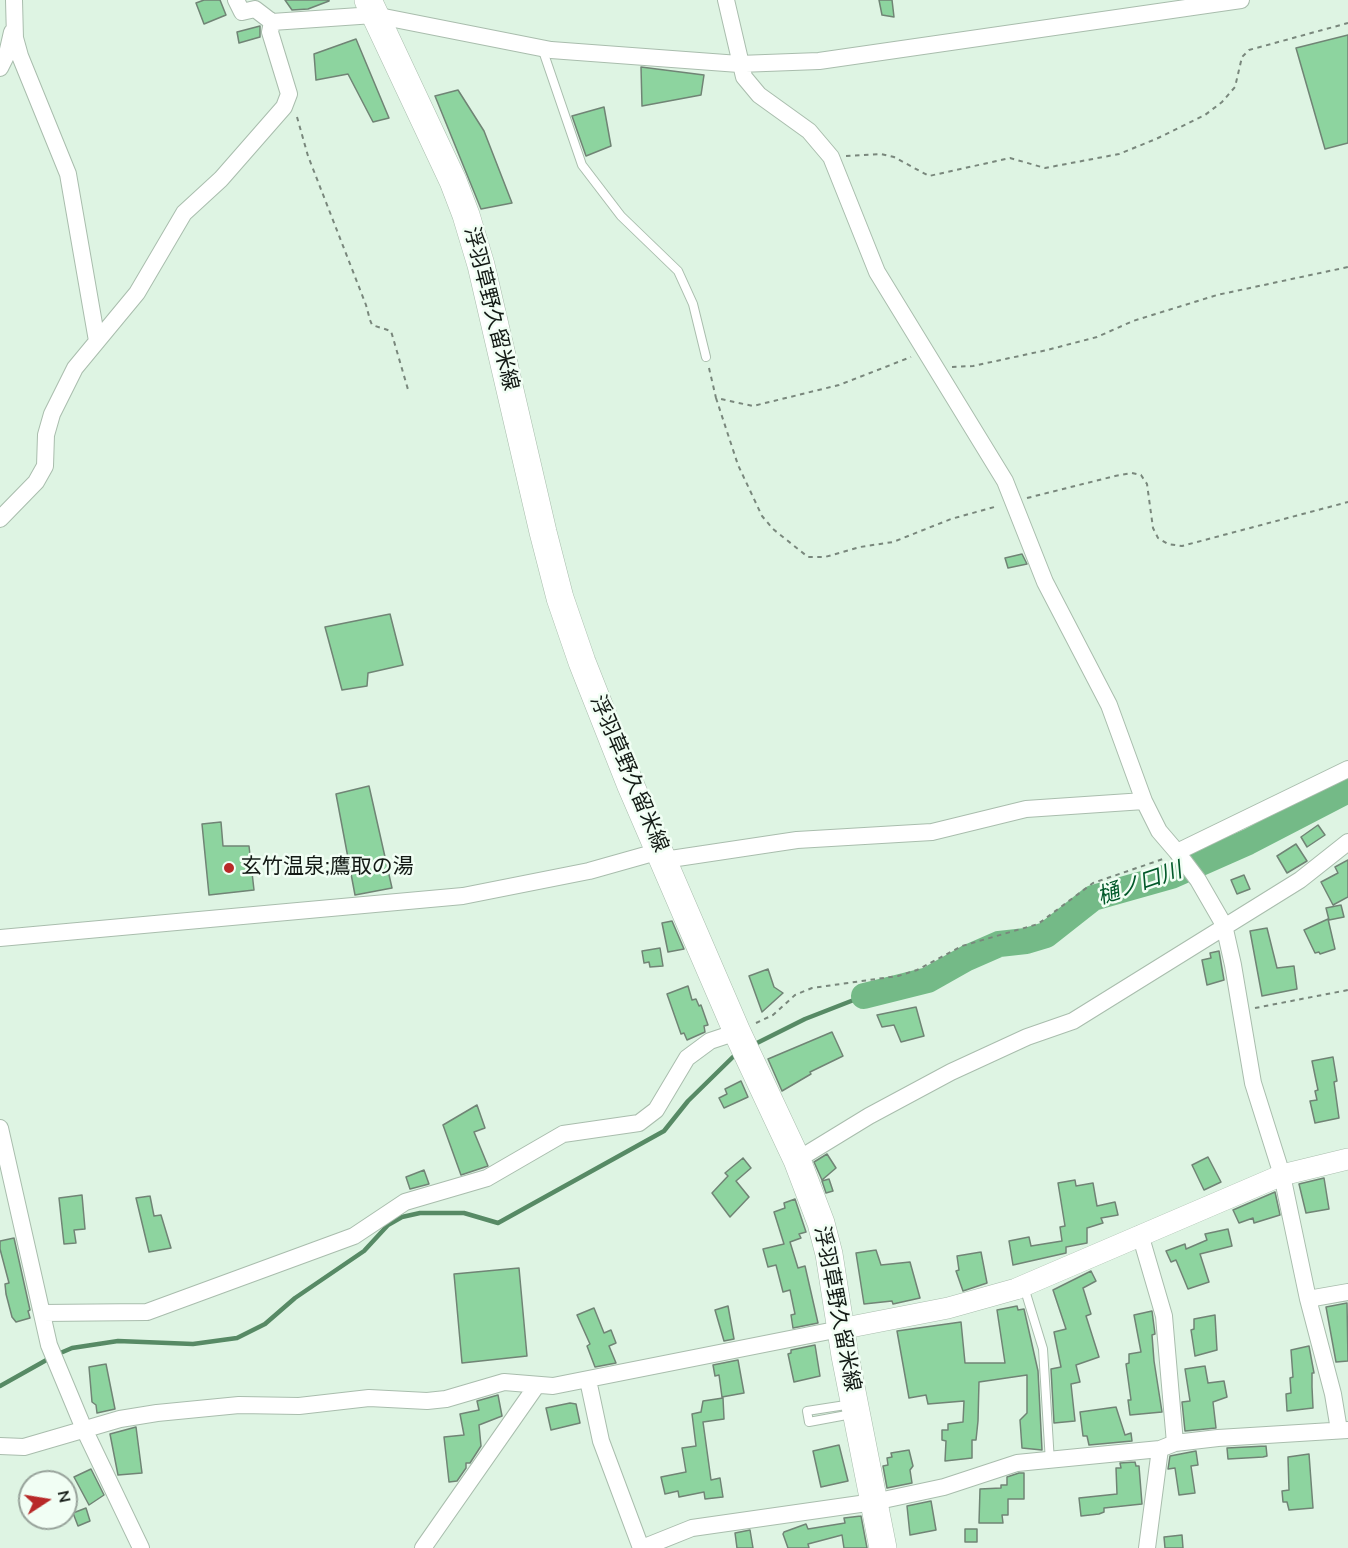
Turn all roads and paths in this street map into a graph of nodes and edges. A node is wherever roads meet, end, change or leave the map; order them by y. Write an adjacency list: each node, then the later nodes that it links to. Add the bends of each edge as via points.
1 (14, 0): 7 (street)
2 (236, 0): 6 (street, via 242,12 255,9)
3 (726, 0): 10 (street)
4 (1241, 0): 10 (street, via 819,61)
5 (371, 8): 6 (street); 9 (street); 26 (main road, 浮羽草野久留米線, via 466,215 560,598 604,721)
6 (272, 22): 12 (street, via 270,32)
7 (14, 23): 11 (street); 15 (street, via 20,56 69,174)
8 (1348, 23): 13 (path, via 1249,50 1242,57 1235,87 1222,102 1185,125 1119,154 1045,168 1010,158 929,176 881,154)
9 (542, 48): 10 (street); 16 (lane, via 582,165 621,216 678,271 693,304)
10 (739, 64): 13 (street, via 759,95 809,131)
11 (0, 68)
12 (289, 94): 15 (street, via 284,107 221,179 184,213 137,292); 18 (path, via 308,156 372,325 391,331)
13 (831, 157): 17 (street, via 877,272)
14 (1348, 267): 17 (path, via 1217,295 1133,321 1097,337 1020,357 973,366)
15 (97, 341): 22 (street, via 75,368 52,414 41,474)
16 (706, 357): 19 (path)
17 (931, 358): 19 (path, via 762,405); 20 (street, via 993,459)
18 (409, 393)
19 (716, 398): 20 (path, via 738,465 762,516 807,557 825,557 893,542 951,519)
20 (1014, 502): 21 (path, via 1132,473 1147,484 1158,538 1182,546); 24 (street, via 1045,582 1109,705)
21 (1348, 502)
22 (0, 519)
23 (1348, 769): 27 (street)
24 (1144, 801): 26 (street, via 1026,809 932,832 797,840); 27 (street, via 1159,831)
25 (1348, 842): 28 (street, via 1300,880)
26 (662, 855): 29 (street, via 463,896); 32 (main road, 浮羽草野久留米線)
27 (1179, 856): 28 (street); 32 (path, via 1093,883 1038,924 962,946 917,970 812,988 795,995 773,1015)
28 (1224, 925): 31 (street); 35 (street, via 1073,1021 951,1072)
29 (0, 938)
30 (1348, 990): 31 (path)
31 (1241, 1011): 36 (street, via 1253,1083)
32 (738, 1035): 35 (main road, 浮羽草野久留米線); 41 (street, via 710,1041 687,1059 656,1110 639,1123 563,1134 487,1178 405,1202 354,1236 147,1312)
33 (0, 1128): 41 (street)
34 (1348, 1159): 36 (street)
35 (797, 1160): 42 (main road, 浮羽草野久留米線, via 829,1254)
36 (1281, 1175): 37 (street); 40 (street)
37 (1140, 1234): 38 (street); 49 (street, via 1164,1316)
38 (1023, 1286): 42 (street, via 971,1303); 50 (lane, via 1043,1349)
39 (1348, 1292): 40 (street)
40 (1308, 1299): 47 (street)
41 (42, 1313): 46 (street, via 59,1373)
42 (840, 1329): 43 (street); 45 (main road, 浮羽草野久留米線)
43 (588, 1380): 44 (street); 54 (street, via 601,1441)
44 (537, 1385): 46 (street, via 504,1382 427,1401 369,1398 282,1407 207,1408 148,1414); 53 (street)
45 (855, 1409): 45 (lane, via 809,1422 807,1411); 51 (main road, 浮羽草野久留米線)
46 (84, 1429): 48 (street, via 24,1447); 52 (street)
47 (1343, 1430): 49 (street)
48 (0, 1446)
49 (1167, 1446): 50 (street); 56 (street)
50 (1050, 1462): 51 (street, via 1017,1463 944,1487)
51 (874, 1502): 54 (street, via 692,1528); 55 (main road, 浮羽草野久留米線)
52 (141, 1548)
53 (423, 1548)
54 (642, 1548)
55 (883, 1548)
56 (1147, 1548)

